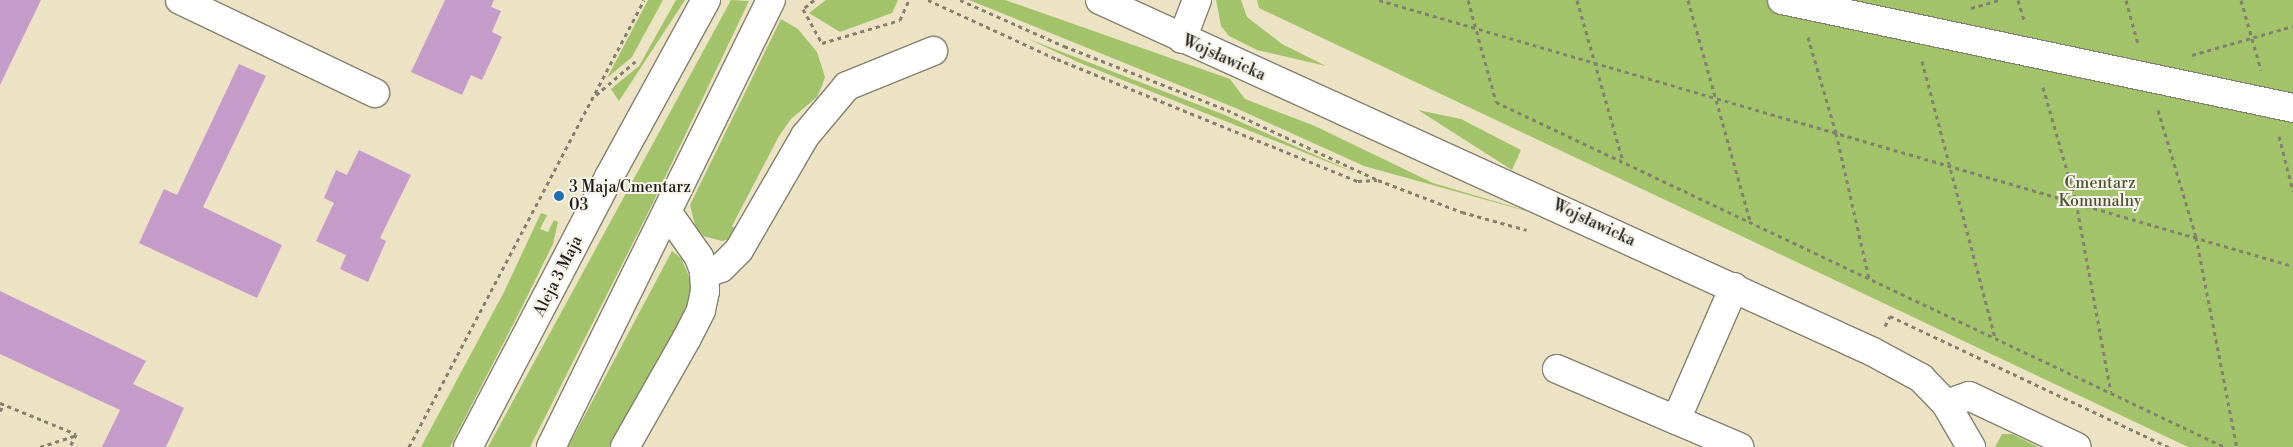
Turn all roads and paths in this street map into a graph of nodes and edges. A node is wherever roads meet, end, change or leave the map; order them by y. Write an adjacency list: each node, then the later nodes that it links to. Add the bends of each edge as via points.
1 (180, 0): 28 (street)
2 (644, 0): 29 (path)
3 (706, 0): 57 (street, Aleja 3 Maja)
4 (771, 0): 37 (street)
5 (814, 0): 6 (path, via 803,9 822,44 900,20)
6 (909, 0)
7 (928, 0): 35 (path, via 1057,59 1358,181)
8 (960, 0): 35 (path, via 1064,46 1226,110)
9 (1100, 0): 21 (street, Wojsławicka)
10 (1197, 0): 21 (street)
11 (1379, 0): 19 (path)
12 (1468, 0): 19 (path)
13 (1577, 0): 26 (path)
14 (1688, 0): 30 (path)
15 (2018, 0): 23 (path)
16 (2126, 0): 27 (path)
17 (1790, 2): 20 (street); 32 (path)
18 (2293, 26): 25 (path)
19 (1475, 28): 26 (path); 33 (path, via 1496,102)
20 (1913, 28): 23 (street); 34 (path)
21 (1182, 39): 44 (street, Wojsławicka)
22 (933, 51): 42 (street, via 847,86 805,136 739,250 721,268)
23 (2033, 53): 27 (street); 36 (path)
24 (640, 54): 29 (path, via 636,62)
25 (2190, 55)
26 (1595, 63): 30 (path); 33 (path)
27 (2148, 77): 31 (street); 40 (path)
28 (375, 92)
29 (594, 97): 56 (path)
30 (1715, 98): 32 (path); 38 (path)
31 (2293, 108)
32 (1836, 133): 34 (path); 43 (path)
33 (1623, 162): 38 (path)
34 (1948, 165): 36 (path); 46 (path)
35 (1378, 180): 39 (path, via 1462,212)
36 (2076, 202): 40 (path); 48 (path)
37 (668, 213): 42 (street, via 699,257); 58 (street)
38 (1750, 222): 43 (path)
39 (1534, 232)
40 (2196, 237): 41 (path); 65 (path)
41 (2293, 266)
42 (704, 274): 59 (street, via 705,292 700,310)
43 (1869, 278): 46 (path)
44 (1734, 287): 50 (street, Wojsławicka, via 1921,378); 52 (street)
45 (1884, 329): 63 (path, via 1890,316)
46 (1995, 338): 48 (path)
47 (1556, 369): 52 (street)
48 (2111, 393): 64 (path)
49 (2, 404): 51 (path); 53 (path)
50 (1946, 404): 61 (street, Wojsławicka); 62 (street, via 1969,396)
51 (0, 411)
52 (1676, 420): 60 (street)
53 (76, 434): 54 (path); 55 (path)
54 (40, 447)
55 (70, 447)
56 (410, 447)
57 (468, 447)
58 (551, 447)
59 (625, 447)
60 (1739, 447)
61 (1971, 447)
62 (2077, 447)
63 (2169, 447)
64 (2225, 447)
65 (2237, 447)

